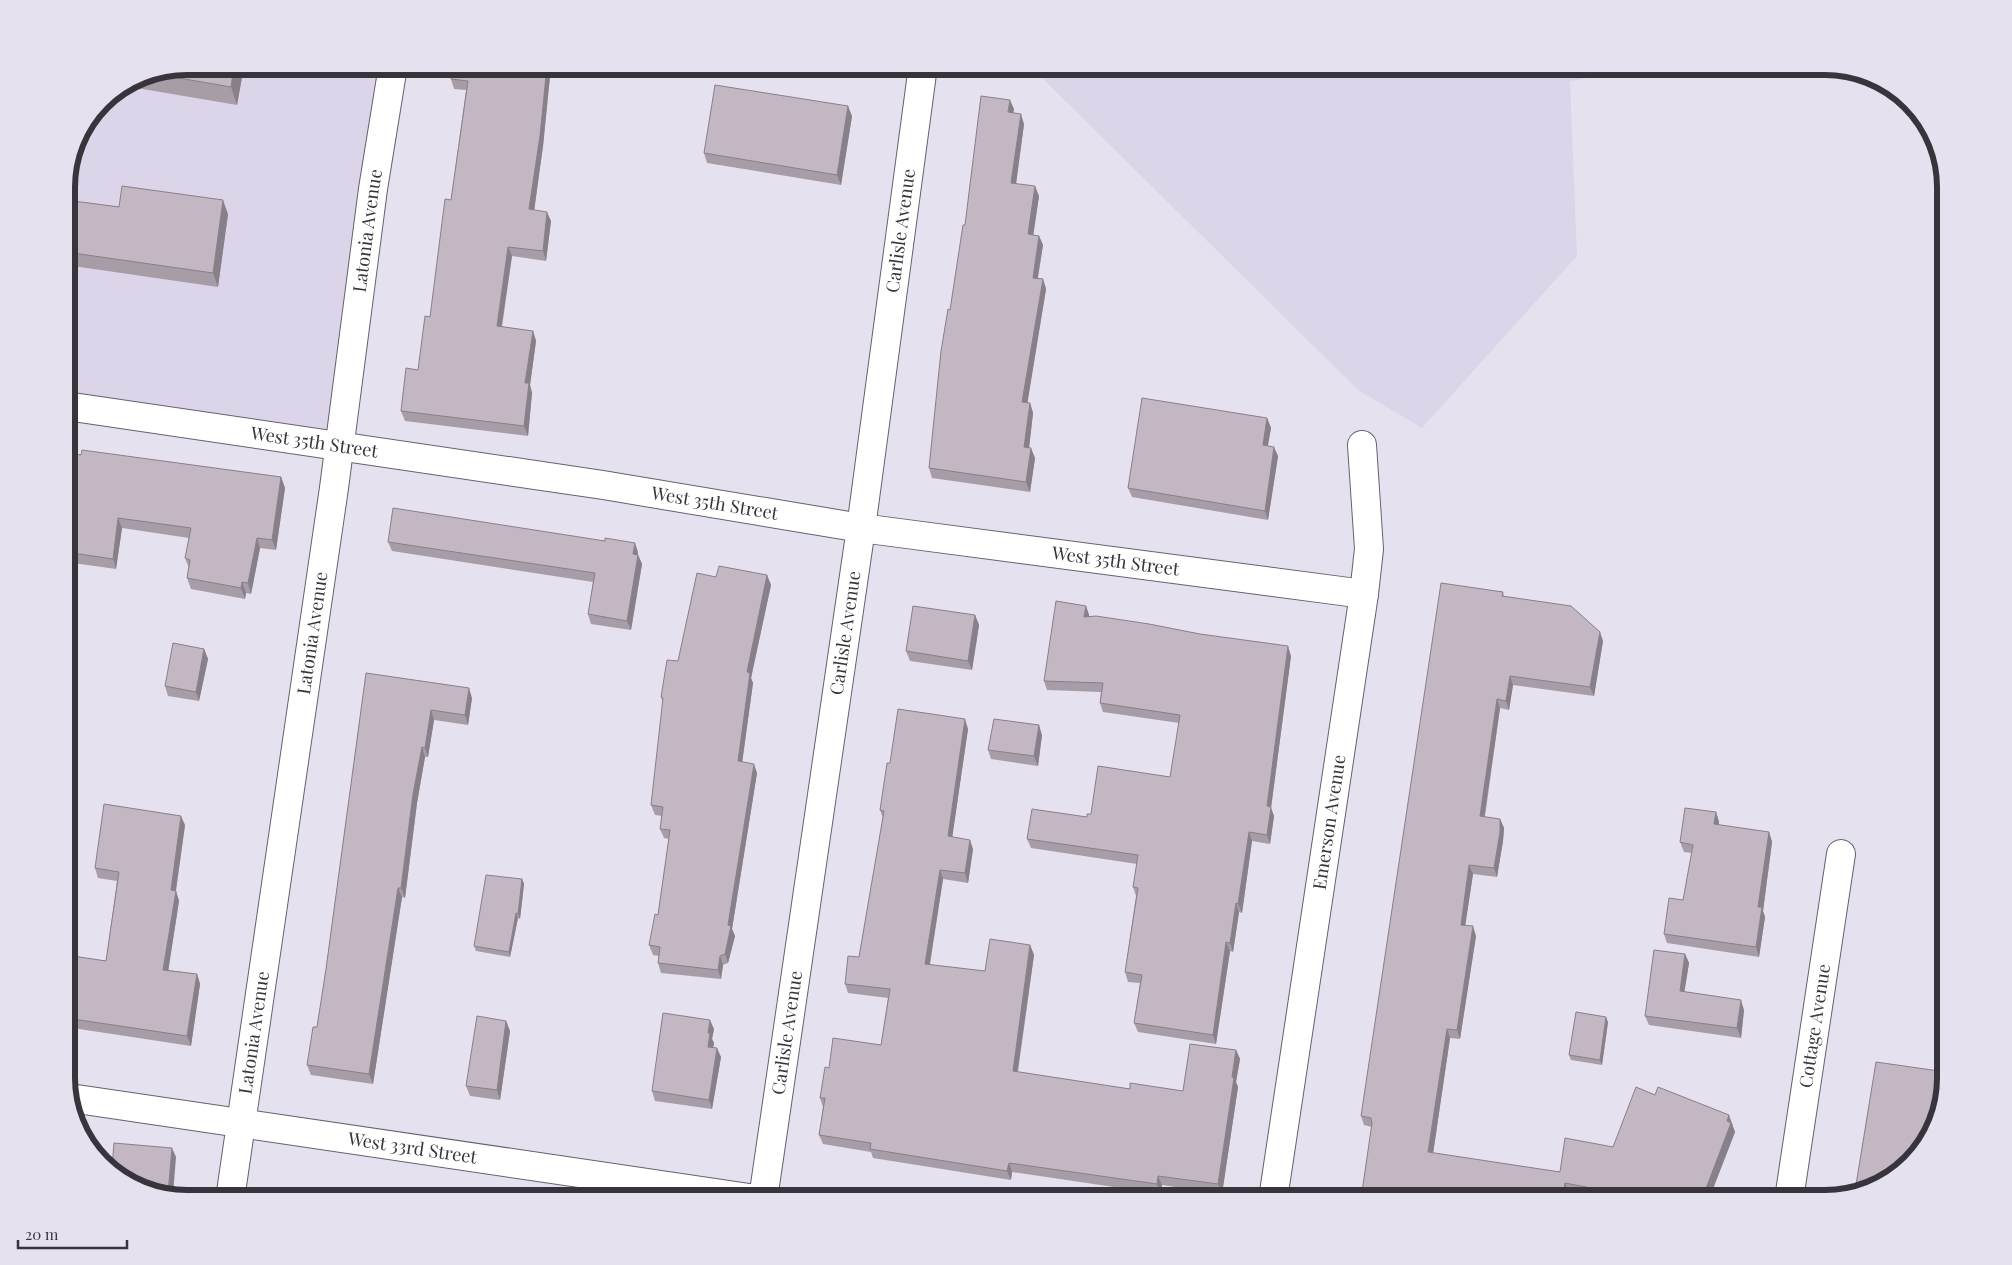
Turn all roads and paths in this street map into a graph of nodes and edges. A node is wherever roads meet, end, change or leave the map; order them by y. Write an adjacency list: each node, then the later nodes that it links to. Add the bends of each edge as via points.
1 (391, 75): 5 (street, Latonia Avenue, via 372,188)
2 (922, 75): 6 (street, Carlisle Avenue)
3 (75, 407): 5 (street, West 35th Street)
4 (1362, 445): 7 (street, Emerson Avenue, via 1369,549)
5 (339, 446): 6 (street, West 35th Street); 10 (street, Latonia Avenue)
6 (862, 528): 7 (street, West 35th Street); 13 (street, Carlisle Avenue)
7 (1364, 594): 14 (street, Emerson Avenue)
8 (1841, 854): 15 (street, Cottage Avenue)
9 (77, 1099): 10 (street, West 33rd Street)
10 (241, 1123): 11 (street, Latonia Avenue); 12 (street, West 33rd Street)
11 (231, 1190)
12 (695, 1190)
13 (764, 1190)
14 (1274, 1190)
15 (1790, 1190)

